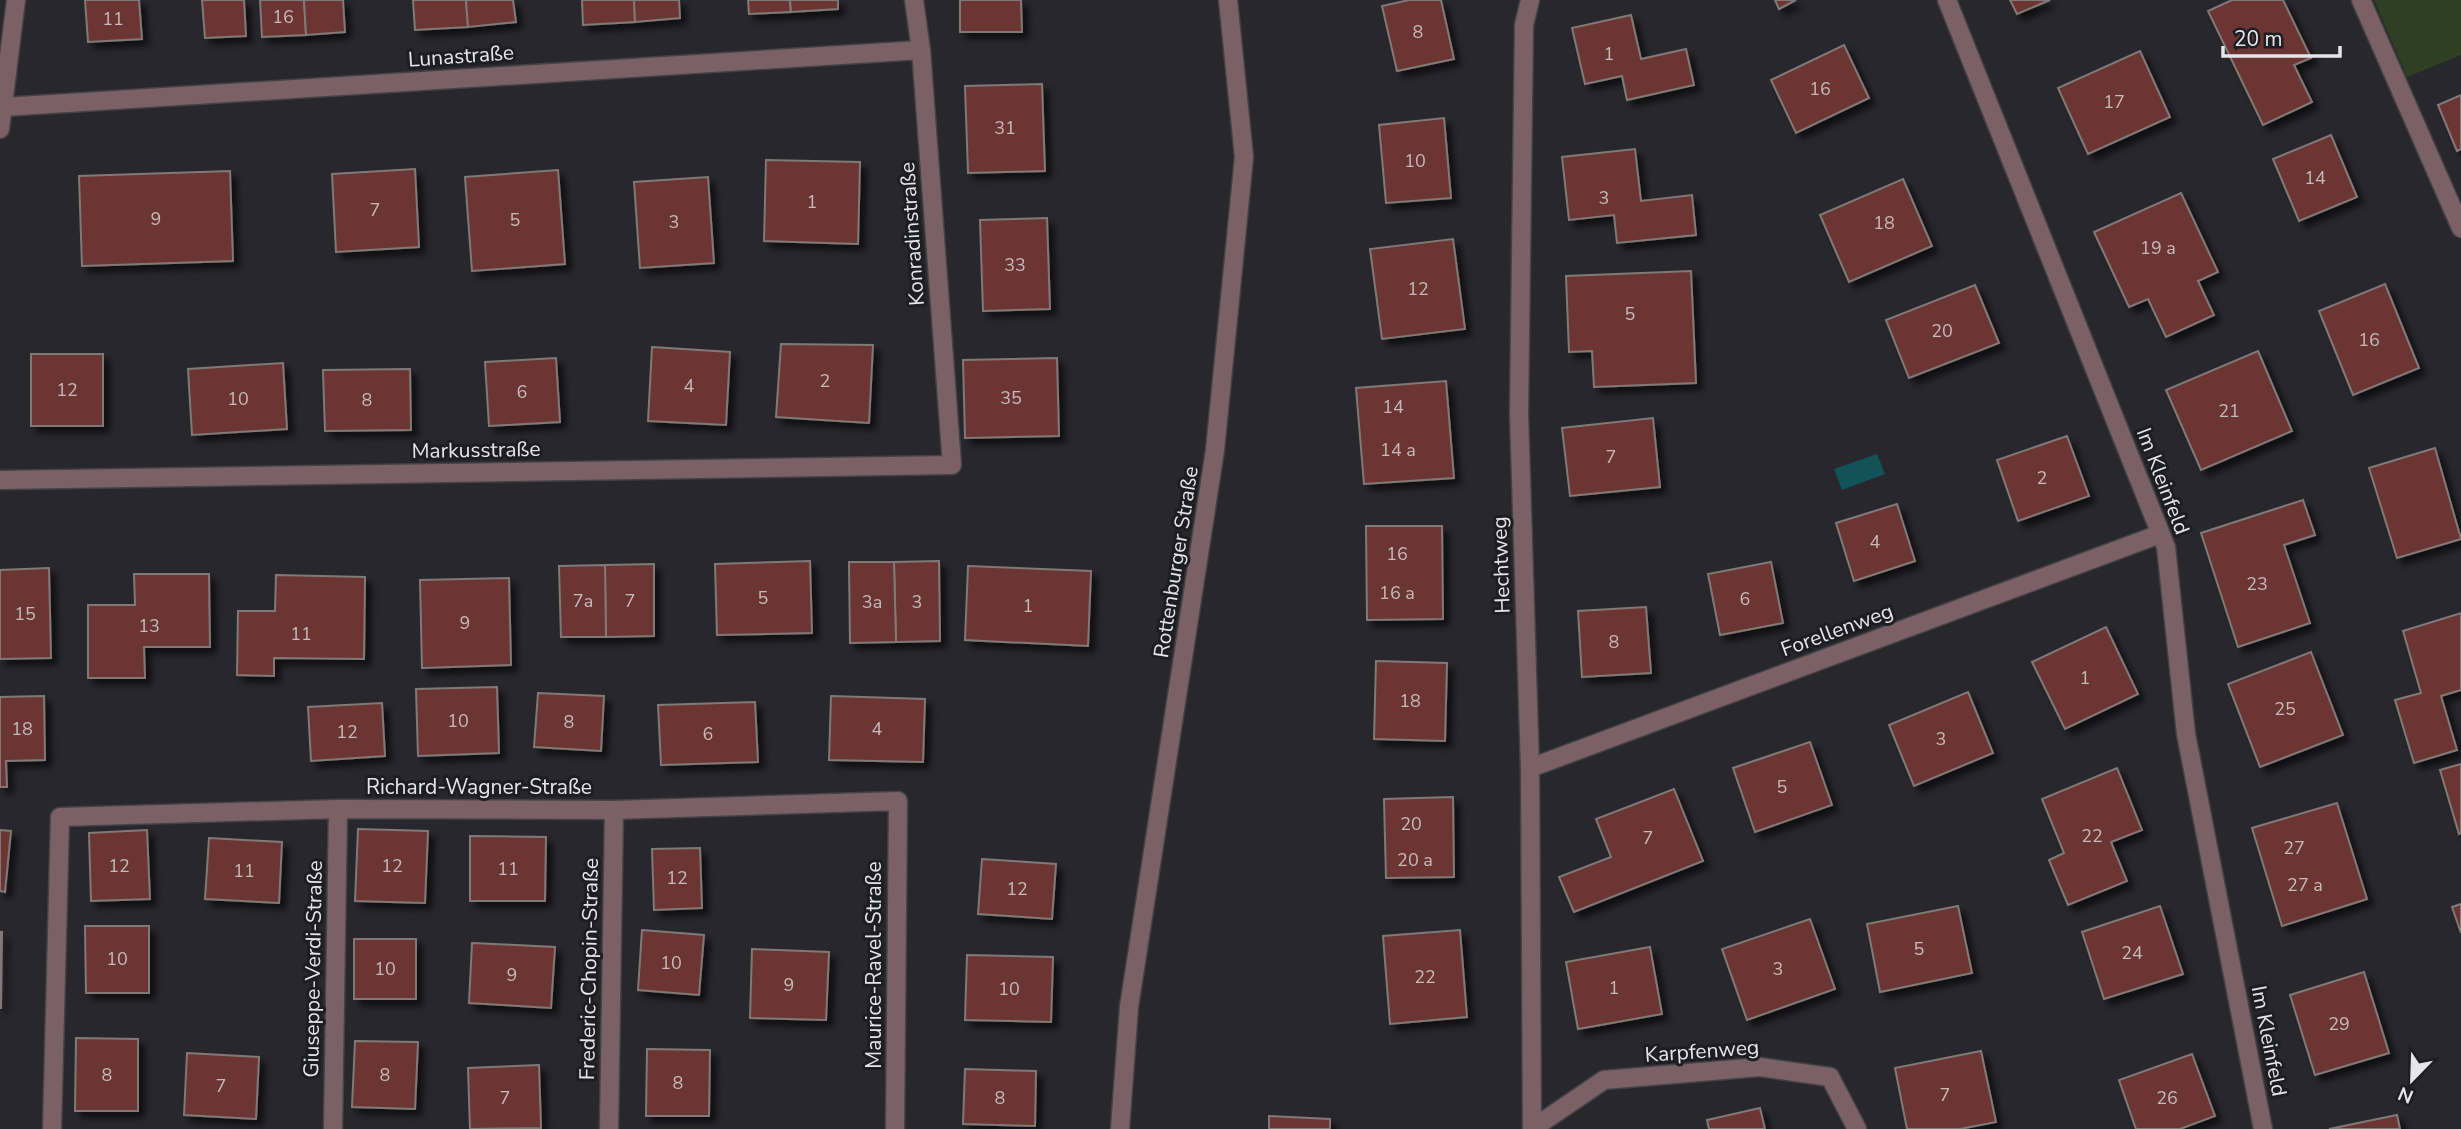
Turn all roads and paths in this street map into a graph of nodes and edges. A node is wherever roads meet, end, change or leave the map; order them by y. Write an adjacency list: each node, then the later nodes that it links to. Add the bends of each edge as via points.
1 (16, 0): 8 (street)
2 (914, 0): 7 (street, Konradinstraße)
3 (1228, 0): 22 (street, Rottenburger Straße, via 1244,157 1216,450 1129,1007)
4 (1530, 0): 14 (street, Hechtweg, via 1524,25 1519,414)
5 (1947, 0): 13 (street, Im Kleinfeld)
6 (2361, 0): 10 (street)
7 (922, 50): 8 (street, Lunastraße); 11 (street, Konradinstraße)
8 (3, 107): 9 (street)
9 (0, 129)
10 (2461, 228)
11 (952, 465): 12 (street, Markusstraße)
12 (0, 480)
13 (2160, 534): 14 (street, Forellenweg); 25 (street, Im Kleinfeld, via 2166,547 2186,734)
14 (1530, 768): 23 (street, Hechtweg)
15 (898, 801): 17 (street, Richard-Wagner-Straße); 21 (street, Maurice-Ravel-Straße)
16 (338, 809): 17 (street, Richard-Wagner-Straße); 18 (street, Richard-Wagner-Straße, via 60,817); 19 (street, Giuseppe-Verdi-Straße)
17 (614, 810): 20 (street, Frederic-Chopin-Straße)
18 (52, 1129)
19 (333, 1129)
20 (609, 1129)
21 (895, 1129)
22 (1120, 1129)
23 (1532, 1129): 24 (street, Karpfenweg, via 1604,1080 1760,1067 1830,1077)
24 (1857, 1129)
25 (2263, 1129)

